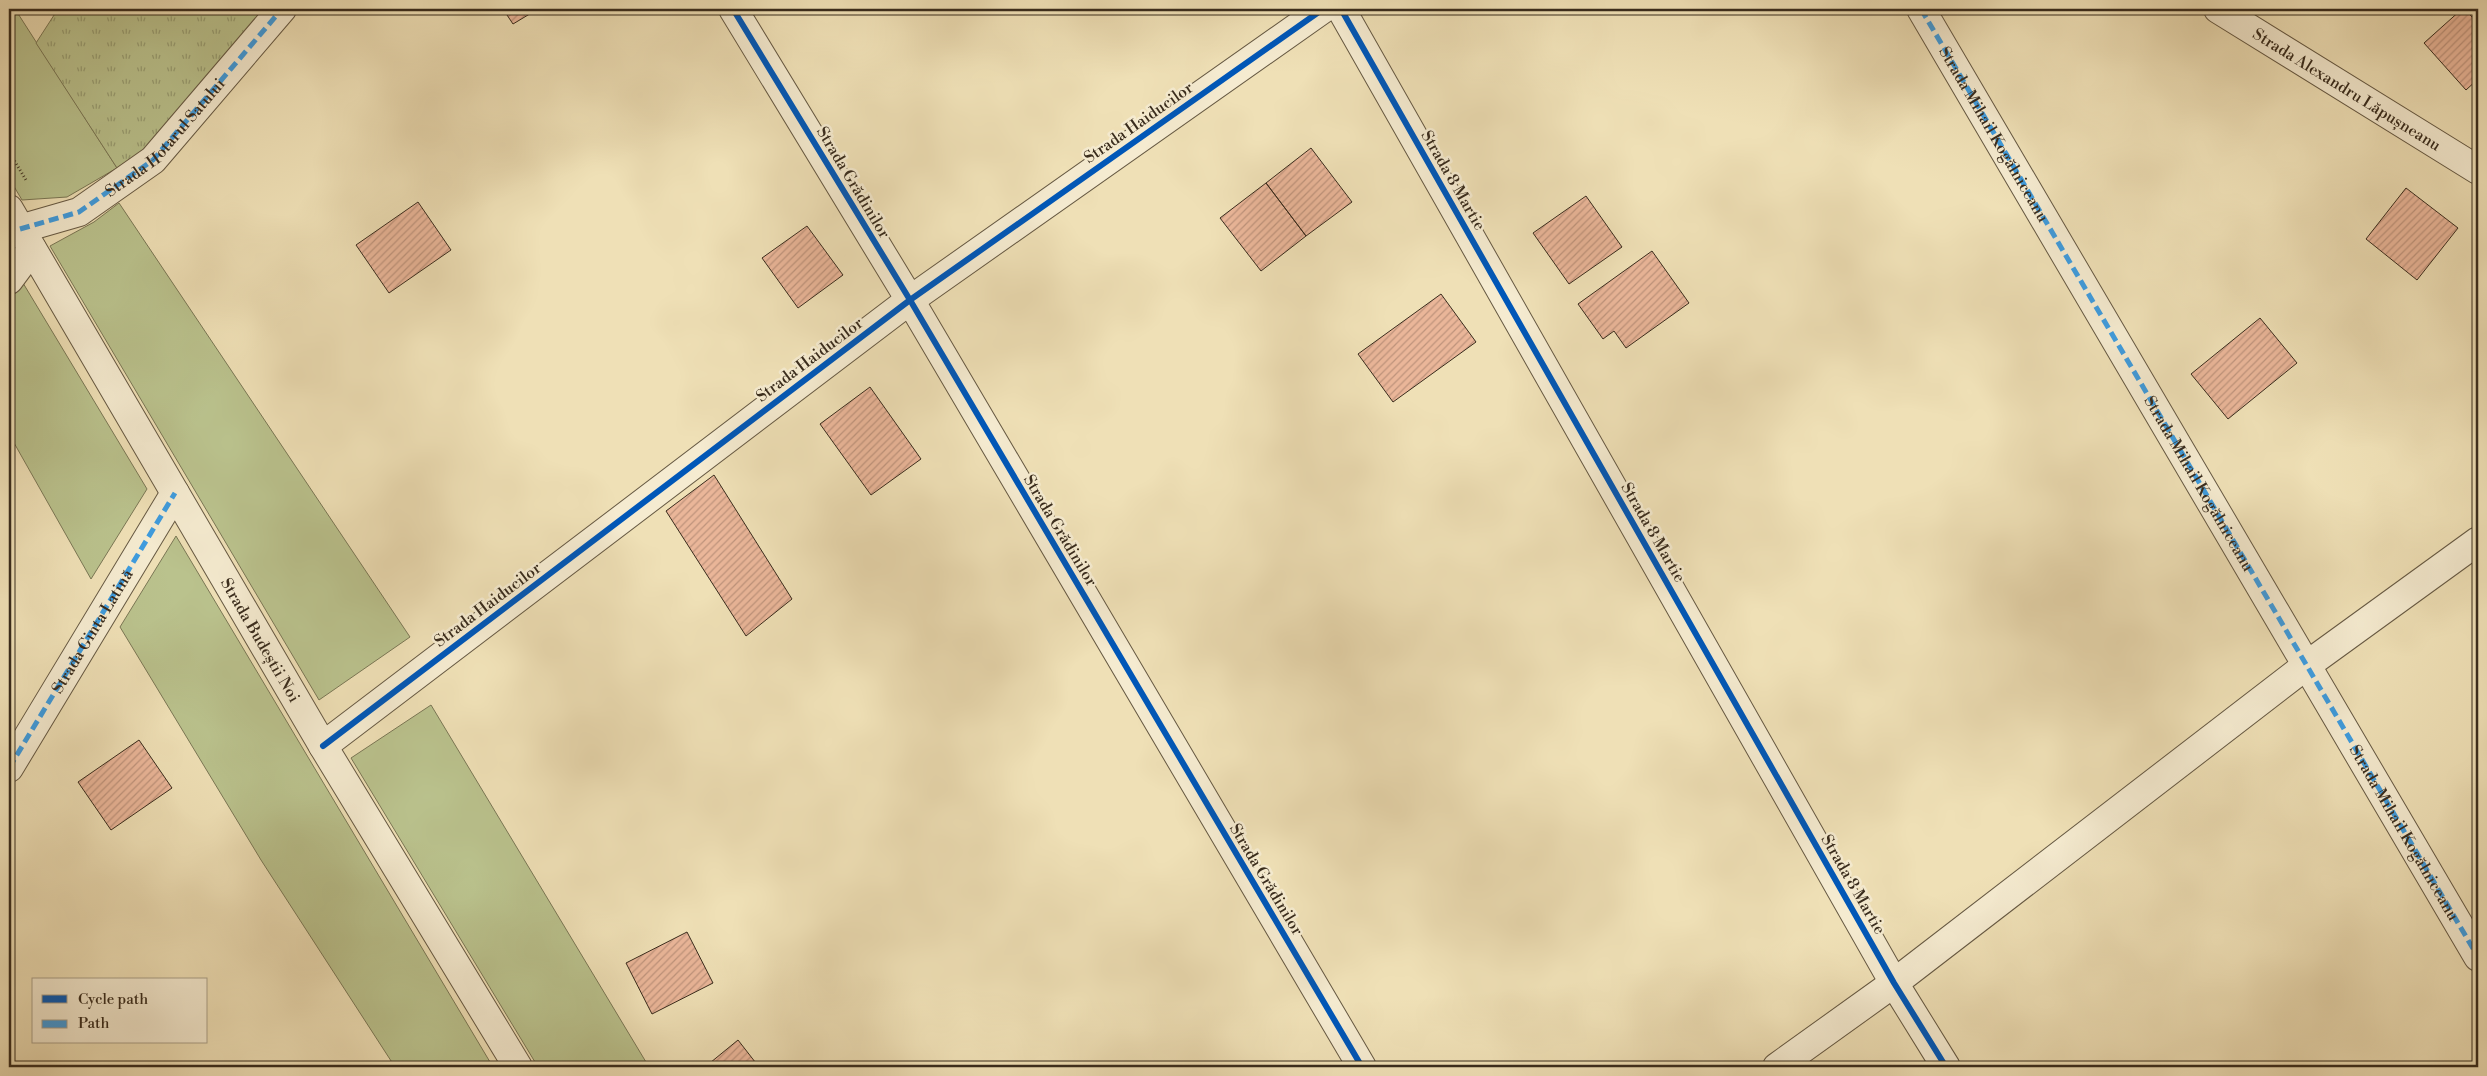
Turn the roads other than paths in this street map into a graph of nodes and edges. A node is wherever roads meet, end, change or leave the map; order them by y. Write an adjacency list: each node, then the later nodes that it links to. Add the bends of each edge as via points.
1 (282, 9): 8 (street, Strada Hotarul Satului, via 153,160 79,212)
2 (733, 9): 10 (street, Strada Grădinilor)
3 (1323, 9): 10 (street, Strada Haiducilor)
4 (1341, 9): 17 (street, Strada 8 Martie)
5 (1921, 9): 13 (street, Strada Mihail Kogălniceanu)
6 (2218, 9): 7 (street, Strada Alexandru Lăpușneanu)
7 (2478, 170)
8 (20, 229): 9 (street); 11 (street, Strada Budeștii Noi)
9 (9, 280)
10 (910, 300): 14 (street, Strada Haiducilor); 19 (street, Strada Grădinilor)
11 (175, 493): 14 (street, Strada Budeștii Noi); 15 (street, Strada Ginta Latină)
12 (2478, 541): 13 (street)
13 (2307, 665): 16 (street, Strada Mihail Kogălniceanu); 17 (street)
14 (323, 746): 18 (street, Strada Budeștii Noi)
15 (9, 768)
16 (2478, 957)
17 (1894, 983): 20 (street); 21 (street, Strada 8 Martie)
18 (518, 1067)
19 (1362, 1067)
20 (1778, 1067)
21 (1946, 1067)

